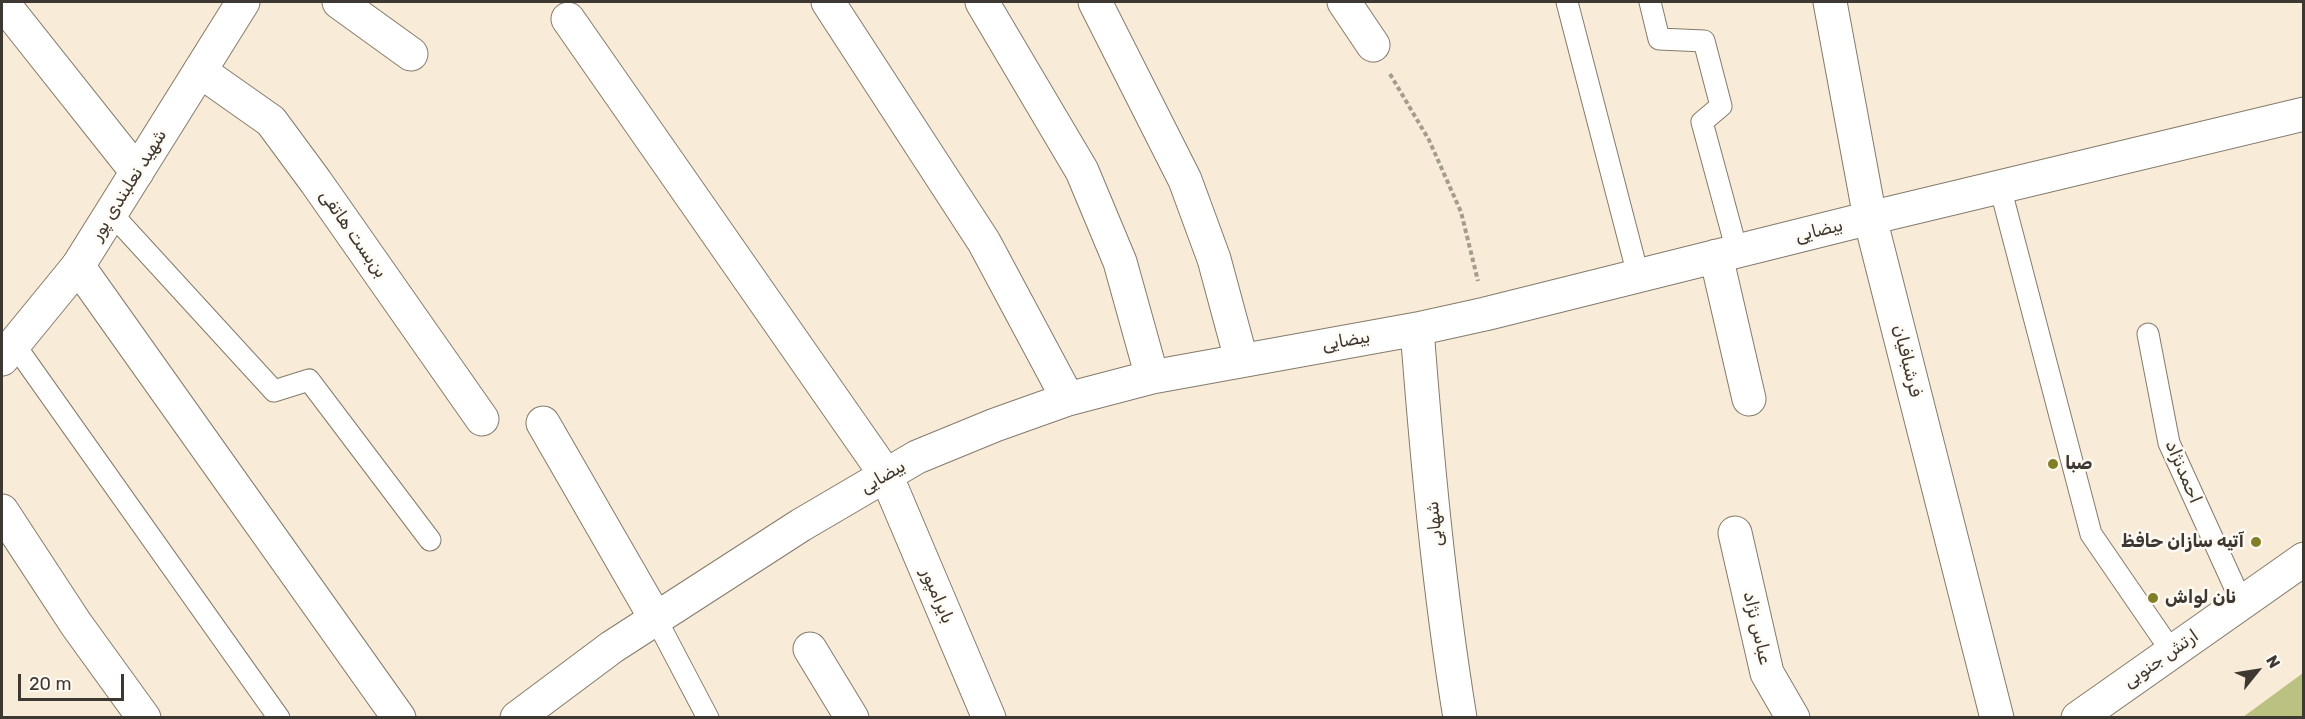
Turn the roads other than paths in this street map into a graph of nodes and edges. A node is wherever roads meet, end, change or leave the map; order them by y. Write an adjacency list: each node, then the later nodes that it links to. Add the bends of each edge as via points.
1 (2, 2): 16 (street)
2 (243, 2): 14 (street, شهید نعلبندی پور)
3 (339, 2): 13 (street)
4 (828, 2): 28 (street, via 984,242)
5 (982, 2): 27 (street, via 1082,171 1120,262)
6 (1095, 2): 26 (street, via 1185,180 1214,259)
7 (1344, 2): 12 (street)
8 (1567, 2): 22 (lane)
9 (1650, 2): 20 (lane, via 1659,39 1704,41 1721,106 1702,122)
10 (1830, 2): 19 (street, فرشبافیان)
11 (568, 19): 32 (street, بایرامپور)
12 (1373, 45)
13 (411, 54)
14 (200, 71): 16 (street, شهید نعلبندی پور); 30 (street, بن‌بست هاتفی, via 271,121)
15 (2304, 114): 17 (street, بیضایی)
16 (136, 172): 18 (street, شهید نعلبندی پور)
17 (2000, 187): 19 (street, بیضایی); 40 (lane, via 2091,534)
18 (111, 213): 21 (street, شهید نعلبندی پور); 35 (lane, via 274,391 309,380)
19 (1870, 218): 20 (street, بیضایی); 50 (street, فرشبافیان)
20 (1726, 254): 22 (street, بیضایی); 29 (street)
21 (78, 267): 25 (street, شهید نعلبندی پور); 43 (street)
22 (1638, 275): 23 (street, بیضایی)
23 (1418, 329): 26 (street, بیضایی); 48 (street, شهابی, via 1446,628)
24 (2148, 334): 37 (lane, احمدنژاد, via 2169,443)
25 (8, 351): 42 (lane)
26 (1241, 359): 27 (street, بیضایی)
27 (1152, 377): 28 (street, بیضایی)
28 (1068, 399): 32 (street, بیضایی, via 995,425 917,458)
29 (1749, 399)
30 (482, 419)
31 (543, 423): 38 (street)
32 (886, 476): 38 (street, بیضایی, via 801,525); 47 (street, بایرامپور)
33 (2, 511): 41 (street, via 76,624)
34 (1735, 533): 49 (street, عباس نژاد, via 1767,673)
35 (430, 540)
36 (2304, 559): 37 (street, ارتش جنوبی)
37 (2242, 603): 40 (street, ارتش جنوبی)
38 (656, 619): 44 (street, بیضایی); 45 (lane)
39 (810, 649): 46 (street)
40 (2172, 652): 51 (street, ارتش جنوبی)
41 (144, 717)
42 (279, 717)
43 (399, 717)
44 (517, 717)
45 (708, 717)
46 (852, 717)
47 (989, 717)
48 (1460, 717)
49 (1793, 717)
50 (1997, 717)
51 (2078, 717)

